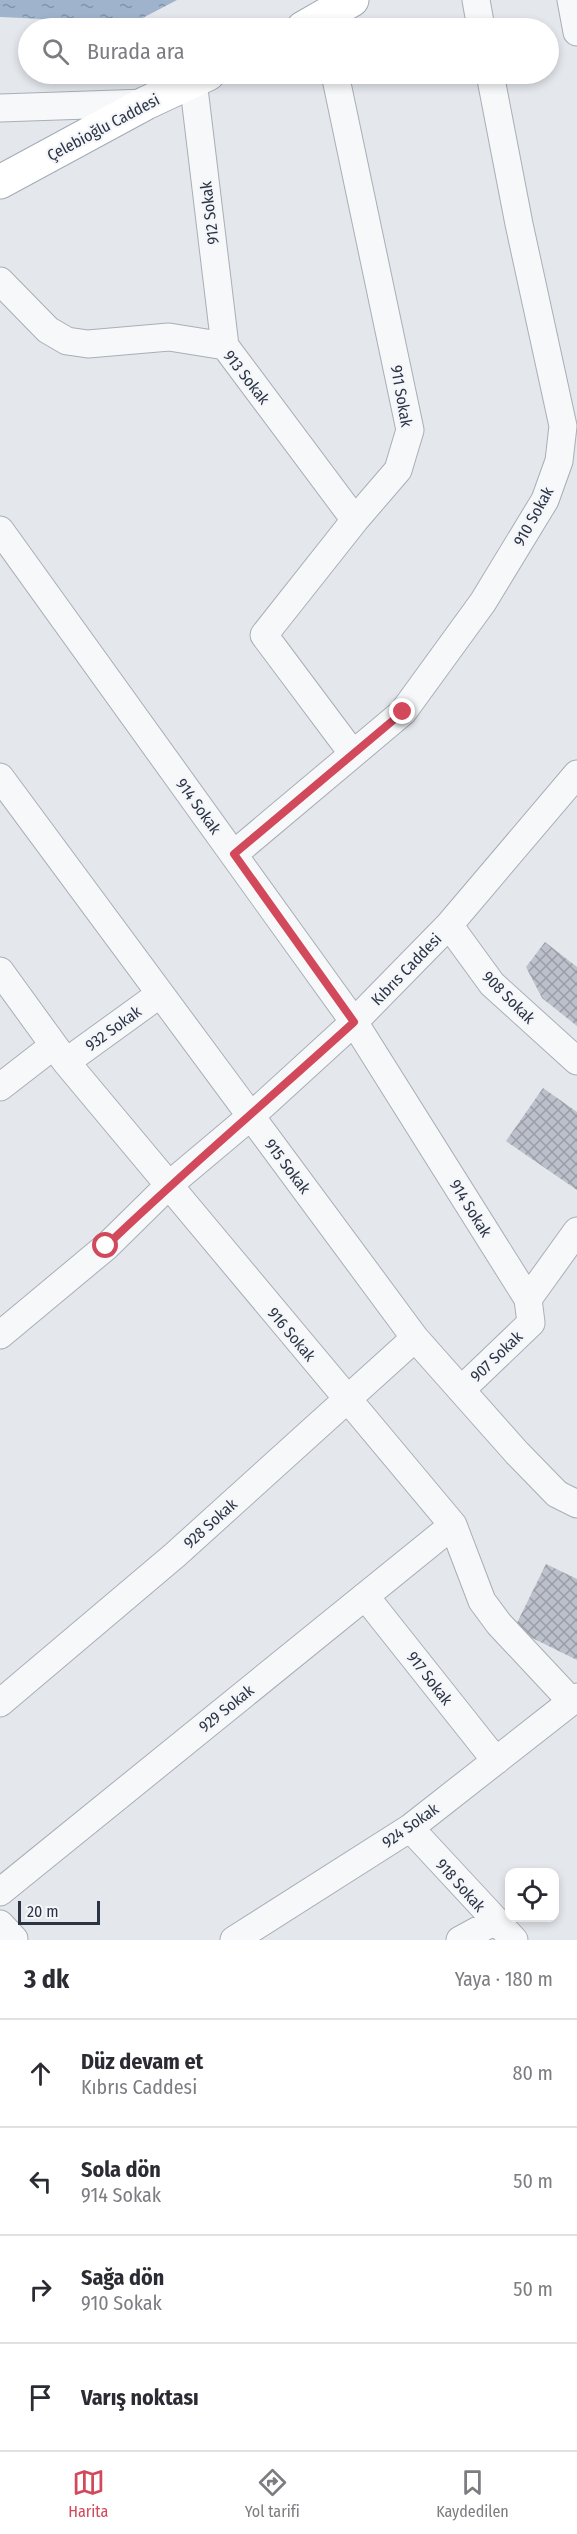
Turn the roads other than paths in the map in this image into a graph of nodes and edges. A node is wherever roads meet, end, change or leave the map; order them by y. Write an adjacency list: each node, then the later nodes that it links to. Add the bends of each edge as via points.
1 (352, 0): 4 (main road)
2 (476, 0): 5 (street)
3 (571, 0): 6 (street)
4 (327, 18)
5 (479, 18)
6 (577, 32)
7 (186, 84): 11 (main road, Çelebioğlu Caddesi)
8 (202, 84): 15 (street, 912 Sokak)
9 (337, 84): 16 (street, 911 Sokak, via 410,430 398,470)
10 (492, 84): 18 (street, 910 Sokak, via 563,426 559,461 545,500 483,602 403,712)
11 (146, 103): 12 (street); 13 (main road, Çelebioğlu Caddesi)
12 (0, 108)
13 (0, 182)
14 (0, 281): 15 (street, 913 Sokak, via 48,330 67,341 88,344 169,337)
15 (225, 346): 16 (street, 913 Sokak)
16 (355, 520): 18 (street, 911 Sokak, via 264,635)
17 (0, 530): 21 (street, 914 Sokak)
18 (353, 754): 21 (street, 910 Sokak)
19 (0, 777): 24 (street, 915 Sokak)
20 (574, 784): 22 (street, Kıbrıs Caddesi)
21 (234, 854): 25 (street, 914 Sokak)
22 (449, 925): 25 (street, Kıbrıs Caddesi); 27 (street, 908 Sokak, via 492,984)
23 (0, 971): 26 (street, 916 Sokak)
24 (160, 994): 26 (street, 932 Sokak); 29 (street, 915 Sokak)
25 (354, 1022): 29 (street, Kıbrıs Caddesi); 32 (street, 914 Sokak)
26 (60, 1054): 28 (street, 932 Sokak); 30 (street, 916 Sokak)
27 (577, 1061)
28 (0, 1087)
29 (251, 1116): 30 (street, Kıbrıs Caddesi); 34 (street, 915 Sokak)
30 (169, 1185): 33 (street, Kıbrıs Caddesi, via 106,1246); 36 (street, 916 Sokak)
31 (577, 1231): 32 (street)
32 (528, 1299): 35 (street, 907 Sokak, via 531,1323)
33 (0, 1335)
34 (415, 1338): 35 (street, 915 Sokak); 36 (street, 928 Sokak)
35 (461, 1390): 37 (street, 915 Sokak, via 557,1494)
36 (346, 1399): 38 (street, 916 Sokak); 41 (street, 928 Sokak, via 175,1555)
37 (577, 1504)
38 (453, 1525): 39 (street, 929 Sokak); 40 (street, 916 Sokak, via 482,1601 499,1624)
39 (365, 1596): 42 (street, 917 Sokak); 44 (street, 929 Sokak)
40 (575, 1700): 42 (street, 924 Sokak)
41 (0, 1702)
42 (496, 1761): 43 (street, 924 Sokak)
43 (410, 1828): 45 (street, 918 Sokak); 46 (street, 924 Sokak)
44 (0, 1892)
45 (504, 1931): 47 (street)
46 (234, 1940)
47 (460, 1940)

